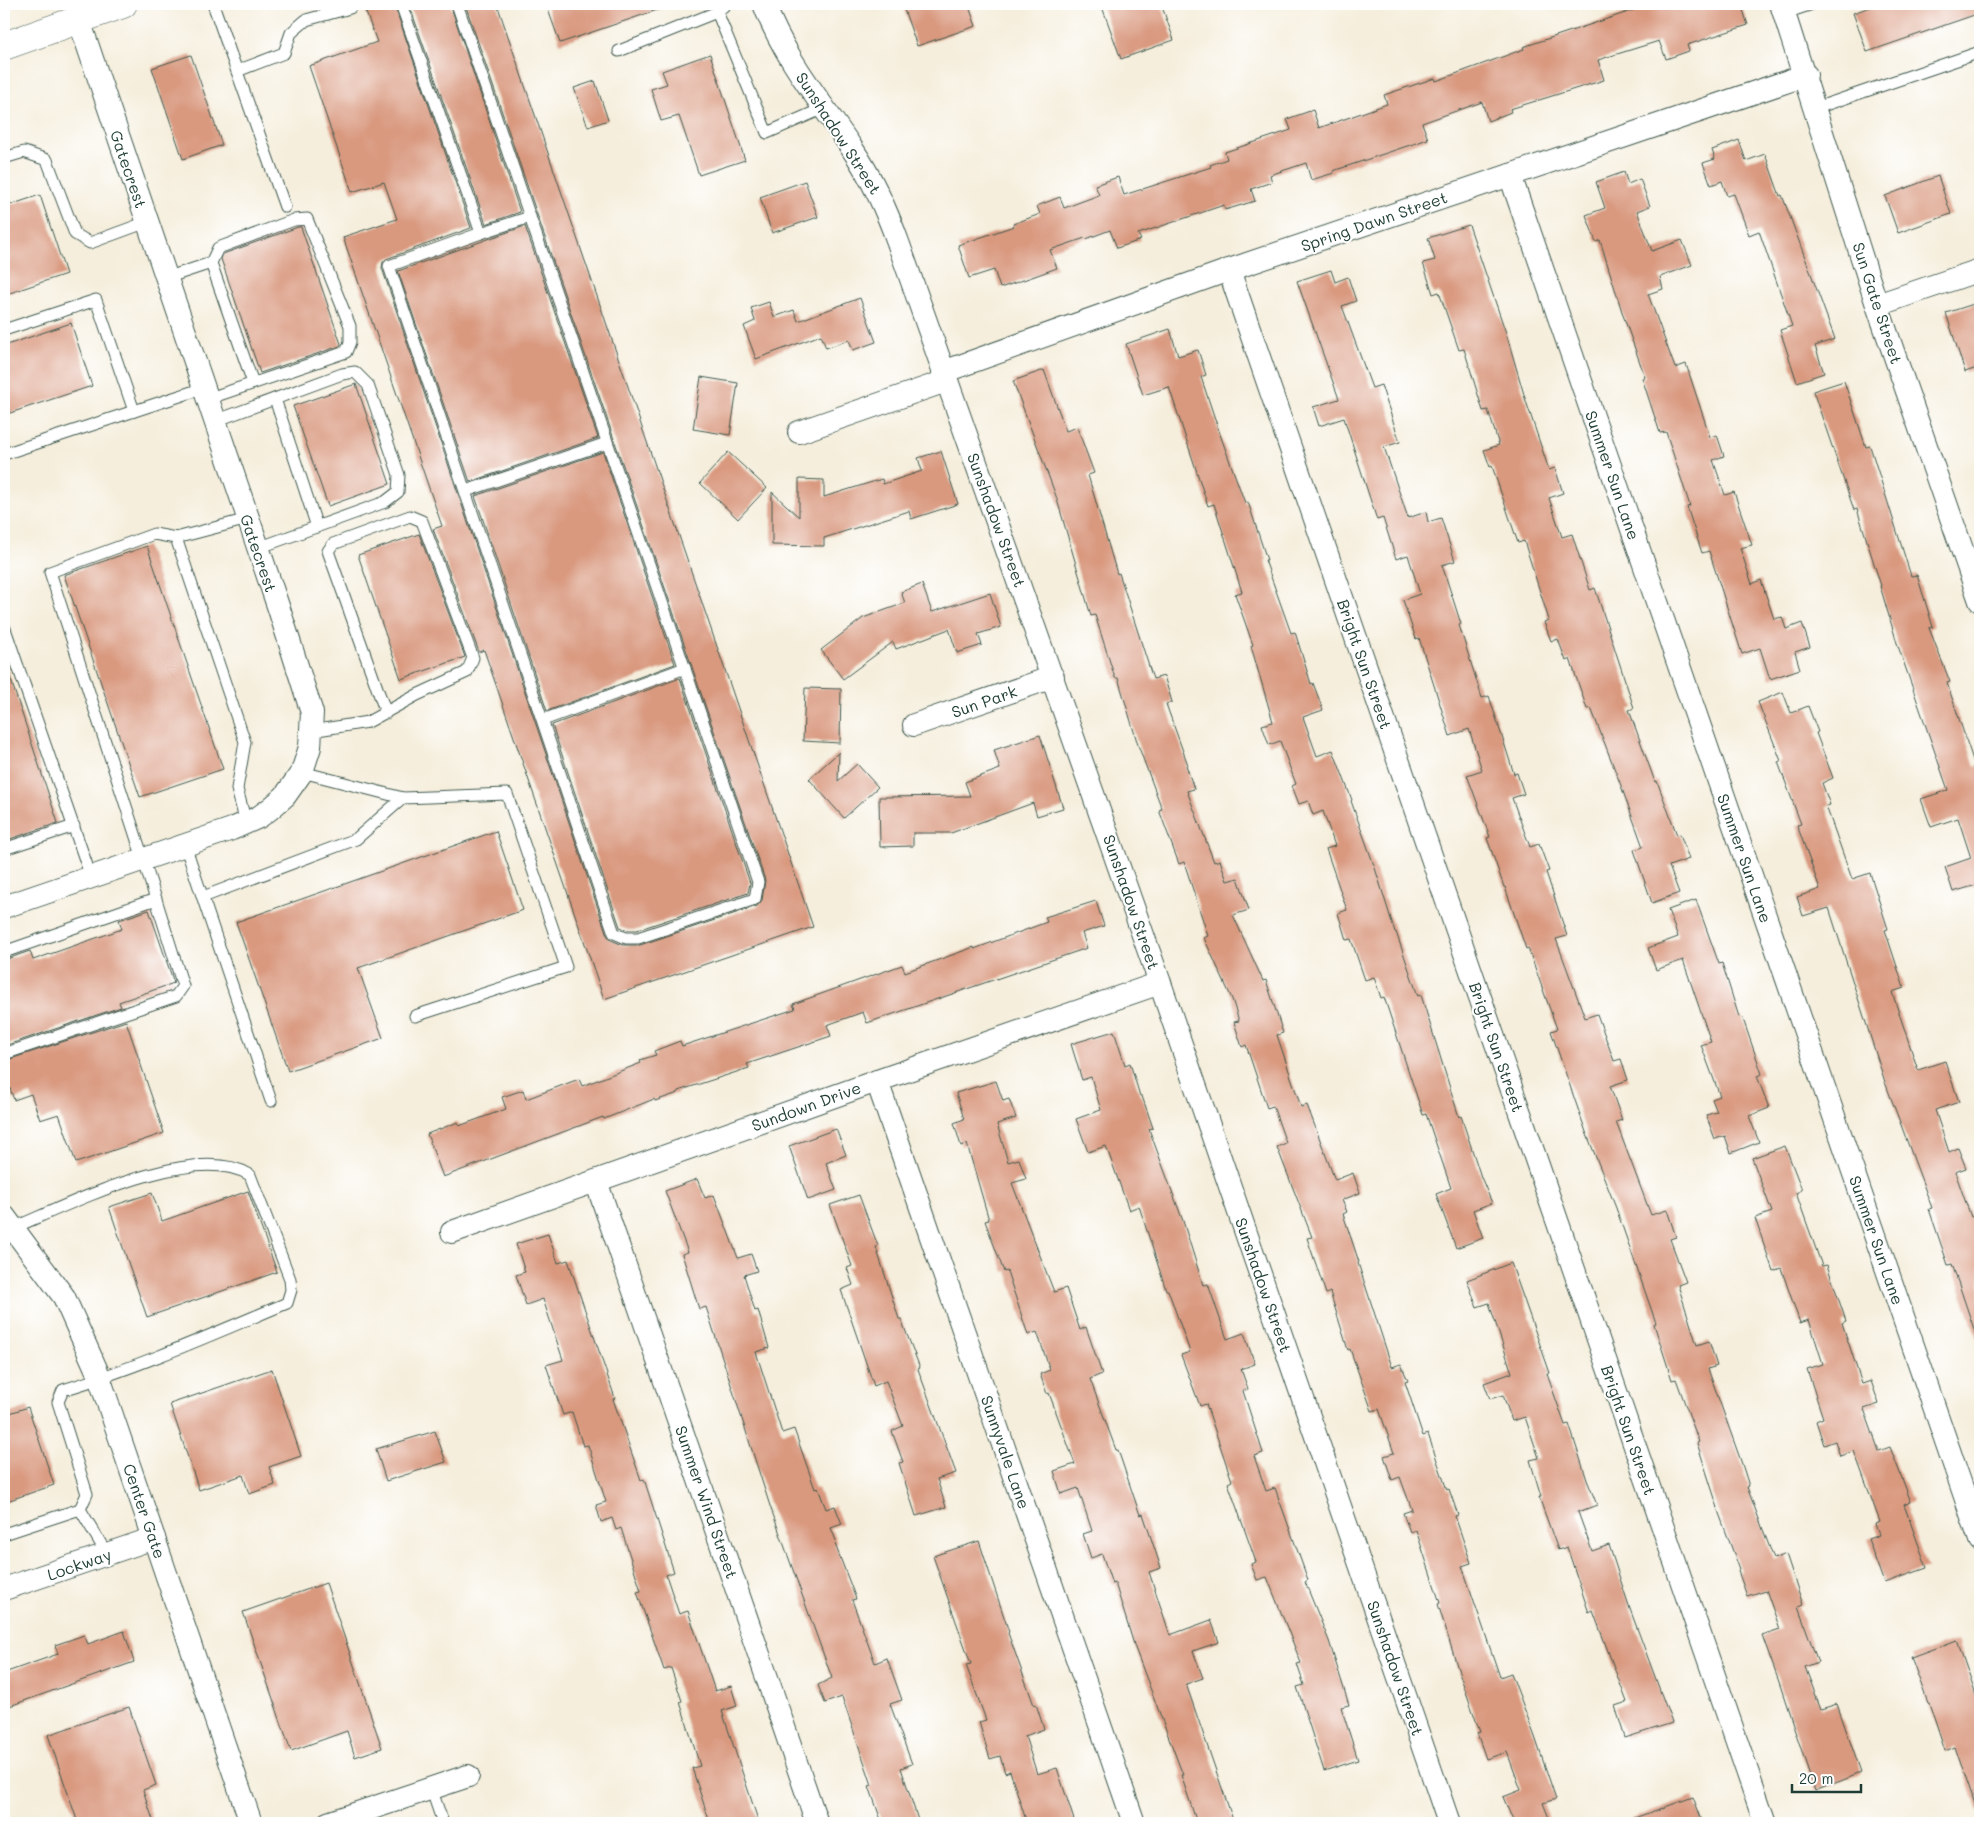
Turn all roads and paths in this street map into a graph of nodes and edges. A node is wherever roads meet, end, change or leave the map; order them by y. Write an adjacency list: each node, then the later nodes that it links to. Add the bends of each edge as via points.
1 (123, 4): 11 (main road)
2 (213, 4): 15 (lane)
3 (348, 4): 15 (lane, via 350,8 306,20 291,33 284,54)
4 (401, 4): 24 (lane)
5 (456, 4): 22 (lane)
6 (726, 4): 10 (lane)
7 (764, 4): 17 (street, Sunshadow Street, via 792,63)
8 (1812, 4): 9 (lane)
9 (1783, 8): 16 (street, Sun Gate Street)
10 (716, 12): 13 (lane); 17 (lane, via 767,133)
11 (78, 20): 12 (main road); 23 (street, Gatecrest)
12 (4, 46)
13 (618, 50)
14 (1980, 52): 18 (lane)
15 (237, 71): 21 (lane)
16 (1806, 75): 18 (street, Sun Gate Street); 20 (street, Spring Dawn Street)
17 (824, 108): 31 (street, Sunshadow Street, via 882,200)
18 (1816, 108): 29 (street, Sun Gate Street)
19 (4, 158): 23 (lane, via 24,152 47,160 75,234 90,243)
20 (1510, 175): 26 (street, Spring Dawn Street); 77 (street, Summer Sun Lane)
21 (285, 207)
22 (530, 217): 24 (lane); 38 (lane)
23 (147, 222): 28 (street, Gatecrest)
24 (481, 233): 40 (lane, via 390,266)
25 (211, 262): 28 (lane); 32 (lane); 32 (lane, via 218,248 294,220 307,219 350,326 346,352)
26 (1229, 270): 31 (street, Spring Dawn Street); 88 (street, Bright Sun Street)
27 (1980, 270): 29 (street)
28 (166, 278): 33 (street, Gatecrest)
29 (1878, 305): 45 (street, Sun Gate Street)
30 (4, 330): 35 (lane, via 96,300)
31 (945, 376): 37 (street, Spring Dawn Street); 48 (street, Sunshadow Street)
32 (253, 383): 33 (lane)
33 (205, 393): 35 (lane); 36 (street, Gatecrest)
34 (275, 399): 36 (lane); 42 (lane); 42 (lane, via 355,372 368,385 399,474 398,492 385,502)
35 (134, 411): 39 (lane)
36 (215, 421): 41 (street, Gatecrest)
37 (799, 432)
38 (607, 443): 40 (lane); 47 (lane)
39 (4, 454)
40 (466, 491): 50 (lane)
41 (248, 519): 43 (lane); 44 (street, Gatecrest)
42 (317, 527): 44 (lane)
43 (176, 538): 55 (lane, via 245,742 237,790); 59 (lane, via 154,534 50,572)
44 (258, 548): 52 (street, Gatecrest, via 312,713)
45 (1980, 601)
46 (4, 626): 56 (lane)
47 (685, 668): 50 (lane); 50 (lane, via 758,882 755,898 638,938 626,938 614,932)
48 (1053, 677): 51 (street, Sun Park); 65 (street, Sunshadow Street)
49 (386, 713): 49 (lane, via 467,672 472,658 422,521 410,516 333,544 328,551); 52 (lane, via 368,722)
50 (543, 720)
51 (914, 724)
52 (311, 730): 53 (street, Gatecrest, via 310,747)
53 (302, 772): 54 (lane); 55 (street, Gatecrest, via 285,796)
54 (403, 798): 61 (lane, via 356,839); 66 (lane, via 507,794 566,966)
55 (246, 823): 57 (street, Gatecrest)
56 (74, 826): 58 (lane); 60 (lane)
57 (185, 845): 59 (street, Gatecrest); 61 (lane)
58 (4, 849)
59 (144, 859): 60 (street, Gatecrest); 62 (lane)
60 (91, 877): 63 (street, Gatecrest)
61 (203, 897): 69 (lane)
62 (156, 899): 64 (lane); 67 (lane, via 183,986 176,996)
63 (4, 907)
64 (4, 952)
65 (1160, 983): 68 (street, Sundown Drive); 87 (street, Sunshadow Street)
66 (415, 1016)
67 (4, 1054)
68 (877, 1081): 70 (street, Sundown Drive); 86 (street, Sunnyvale Lane)
69 (271, 1101)
70 (596, 1181): 72 (street, Sundown Drive); 85 (street, Summer Wind Street)
71 (8, 1222): 73 (street, Center Gate, via 64,1297); 73 (lane, via 156,1173 202,1165 230,1166 250,1175 290,1279 287,1303)
72 (452, 1232)
73 (100, 1379): 74 (lane, via 63,1390 58,1402 87,1494); 76 (street, Center Gate)
74 (80, 1509): 75 (lane); 78 (lane)
75 (4, 1534)
76 (154, 1538): 78 (street, Lockway); 82 (street, Center Gate)
77 (1980, 1540)
78 (107, 1554): 79 (street, Lockway)
79 (4, 1589)
80 (468, 1776): 81 (street)
81 (431, 1788): 83 (street); 84 (lane)
82 (251, 1823)
83 (328, 1823)
84 (442, 1823)
85 (817, 1823)
86 (1134, 1823)
87 (1449, 1823)
88 (1765, 1823)

